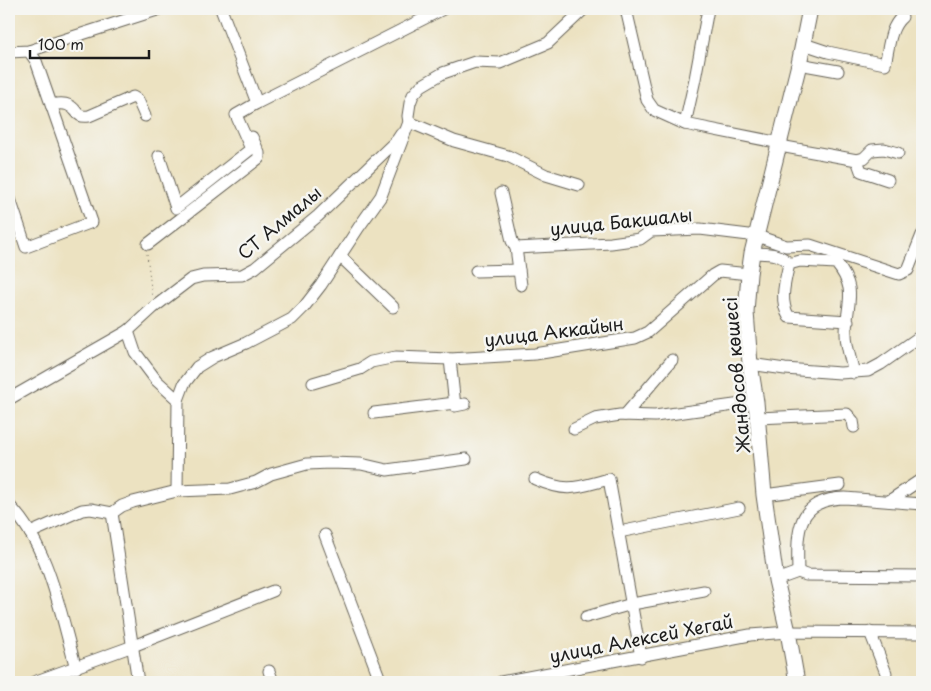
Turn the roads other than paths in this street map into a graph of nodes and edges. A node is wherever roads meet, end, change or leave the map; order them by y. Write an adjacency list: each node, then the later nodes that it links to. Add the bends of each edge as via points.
1 (160, 9): 10 (street)
2 (223, 9): 14 (street)
3 (443, 9): 14 (street)
4 (584, 9): 18 (street, via 548,43 500,63 474,62 443,73 421,86 410,103)
5 (626, 9): 19 (street, via 647,100 654,110)
6 (708, 9): 19 (street)
7 (810, 9): 9 (main road, Жандосов көшесі)
8 (902, 17): 9 (street, via 893,29 884,70)
9 (804, 44): 12 (main road, Жандосов көшесі)
10 (29, 50): 11 (street); 15 (street)
11 (9, 52)
12 (799, 64): 13 (street); 20 (main road, Жандосов көшесі)
13 (838, 71)
14 (257, 103): 16 (street)
15 (51, 104): 17 (street, via 67,104 82,117 133,97); 27 (street, via 92,222 26,247)
16 (243, 112): 22 (street, via 236,115 251,149 176,208); 30 (street, via 259,158)
17 (146, 116)
18 (409, 122): 25 (street, via 508,156 546,175); 33 (street, via 381,196); 41 (street, СТ Алмалы, via 397,140 318,216 255,268 242,275 191,279)
19 (685, 124): 20 (street)
20 (780, 145): 23 (street); 29 (main road, Жандосов көшесі)
21 (898, 153): 23 (street, via 872,150)
22 (159, 156)
23 (857, 160): 24 (street, via 861,171)
24 (888, 180)
25 (579, 185)
26 (501, 193): 31 (street)
27 (9, 196)
28 (922, 235): 29 (street, улица Бакшалы, via 908,270 899,274 810,245 786,246)
29 (757, 236): 31 (street, улица Бакшалы, via 700,229 651,231 640,239 611,243); 32 (main road, Жандосов көшесі)
30 (148, 244)
31 (516, 248): 35 (street)
32 (752, 253): 34 (street, via 778,255); 37 (main road, Жандосов көшесі)
33 (340, 256): 39 (street); 49 (street, via 292,319 197,367 184,384)
34 (788, 264): 40 (street, via 800,261 836,263 845,274 851,294); 40 (street, via 783,308 789,317)
35 (519, 270): 36 (street); 38 (street)
36 (476, 271)
37 (749, 274): 43 (street, улица Аккайын, via 720,270 648,332 635,338 535,354); 45 (main road, Жандосов көшесі, via 746,312)
38 (520, 285)
39 (393, 307)
40 (848, 321): 46 (street, via 847,348)
41 (128, 331): 48 (street, СТ Алмалы); 49 (street, via 135,352 156,380)
42 (922, 335): 46 (street, via 882,364)
43 (450, 359): 47 (street, улица Аккайын, via 396,357 371,362); 51 (street, via 460,403)
44 (672, 360): 52 (street)
45 (750, 364): 46 (street); 50 (main road, Жандосов көшесі)
46 (854, 373)
47 (313, 383)
48 (9, 399)
49 (178, 400): 60 (street)
50 (756, 402): 52 (street, via 655,416); 53 (main road, Жандосов көшесі)
51 (374, 414)
52 (625, 415): 55 (street, via 595,419)
53 (758, 418): 54 (street, via 847,414); 61 (main road, Жандосов көшесі)
54 (854, 426)
55 (574, 429)
56 (466, 459): 60 (street, via 387,470 361,464 307,464 230,489)
57 (534, 479): 67 (street, via 568,489 609,480)
58 (922, 479): 62 (street)
59 (840, 485): 61 (street)
60 (177, 491): 66 (street, via 122,506)
61 (764, 495): 72 (main road, Жандосов көшесі)
62 (889, 501): 63 (street); 70 (street, via 835,498 814,506 799,528)
63 (922, 504)
64 (9, 505): 68 (street)
65 (739, 508): 67 (street)
66 (112, 513): 68 (street, via 82,510); 80 (street)
67 (619, 532): 75 (street)
68 (30, 533): 82 (street, via 50,577)
69 (325, 535): 86 (street)
70 (798, 572): 71 (street, via 806,575); 72 (street)
71 (922, 576)
72 (776, 580): 77 (main road, Жандосов көшесі)
73 (273, 591): 80 (street)
74 (704, 591): 75 (street)
75 (632, 604): 76 (street); 81 (street)
76 (586, 616)
77 (788, 632): 78 (street, улица Алексей Хегай); 81 (street, улица Алексей Хегай, via 750,635); 88 (main road, Жандосов көшесі)
78 (870, 632): 79 (street, улица Алексей Хегай); 83 (street)
79 (922, 633)
80 (133, 646): 82 (street); 85 (street)
81 (641, 657): 87 (street, улица Алексей Хегай)
82 (76, 668): 84 (street)
83 (886, 673)
84 (34, 682)
85 (138, 682)
86 (381, 682)
87 (501, 682)
88 (797, 682)

